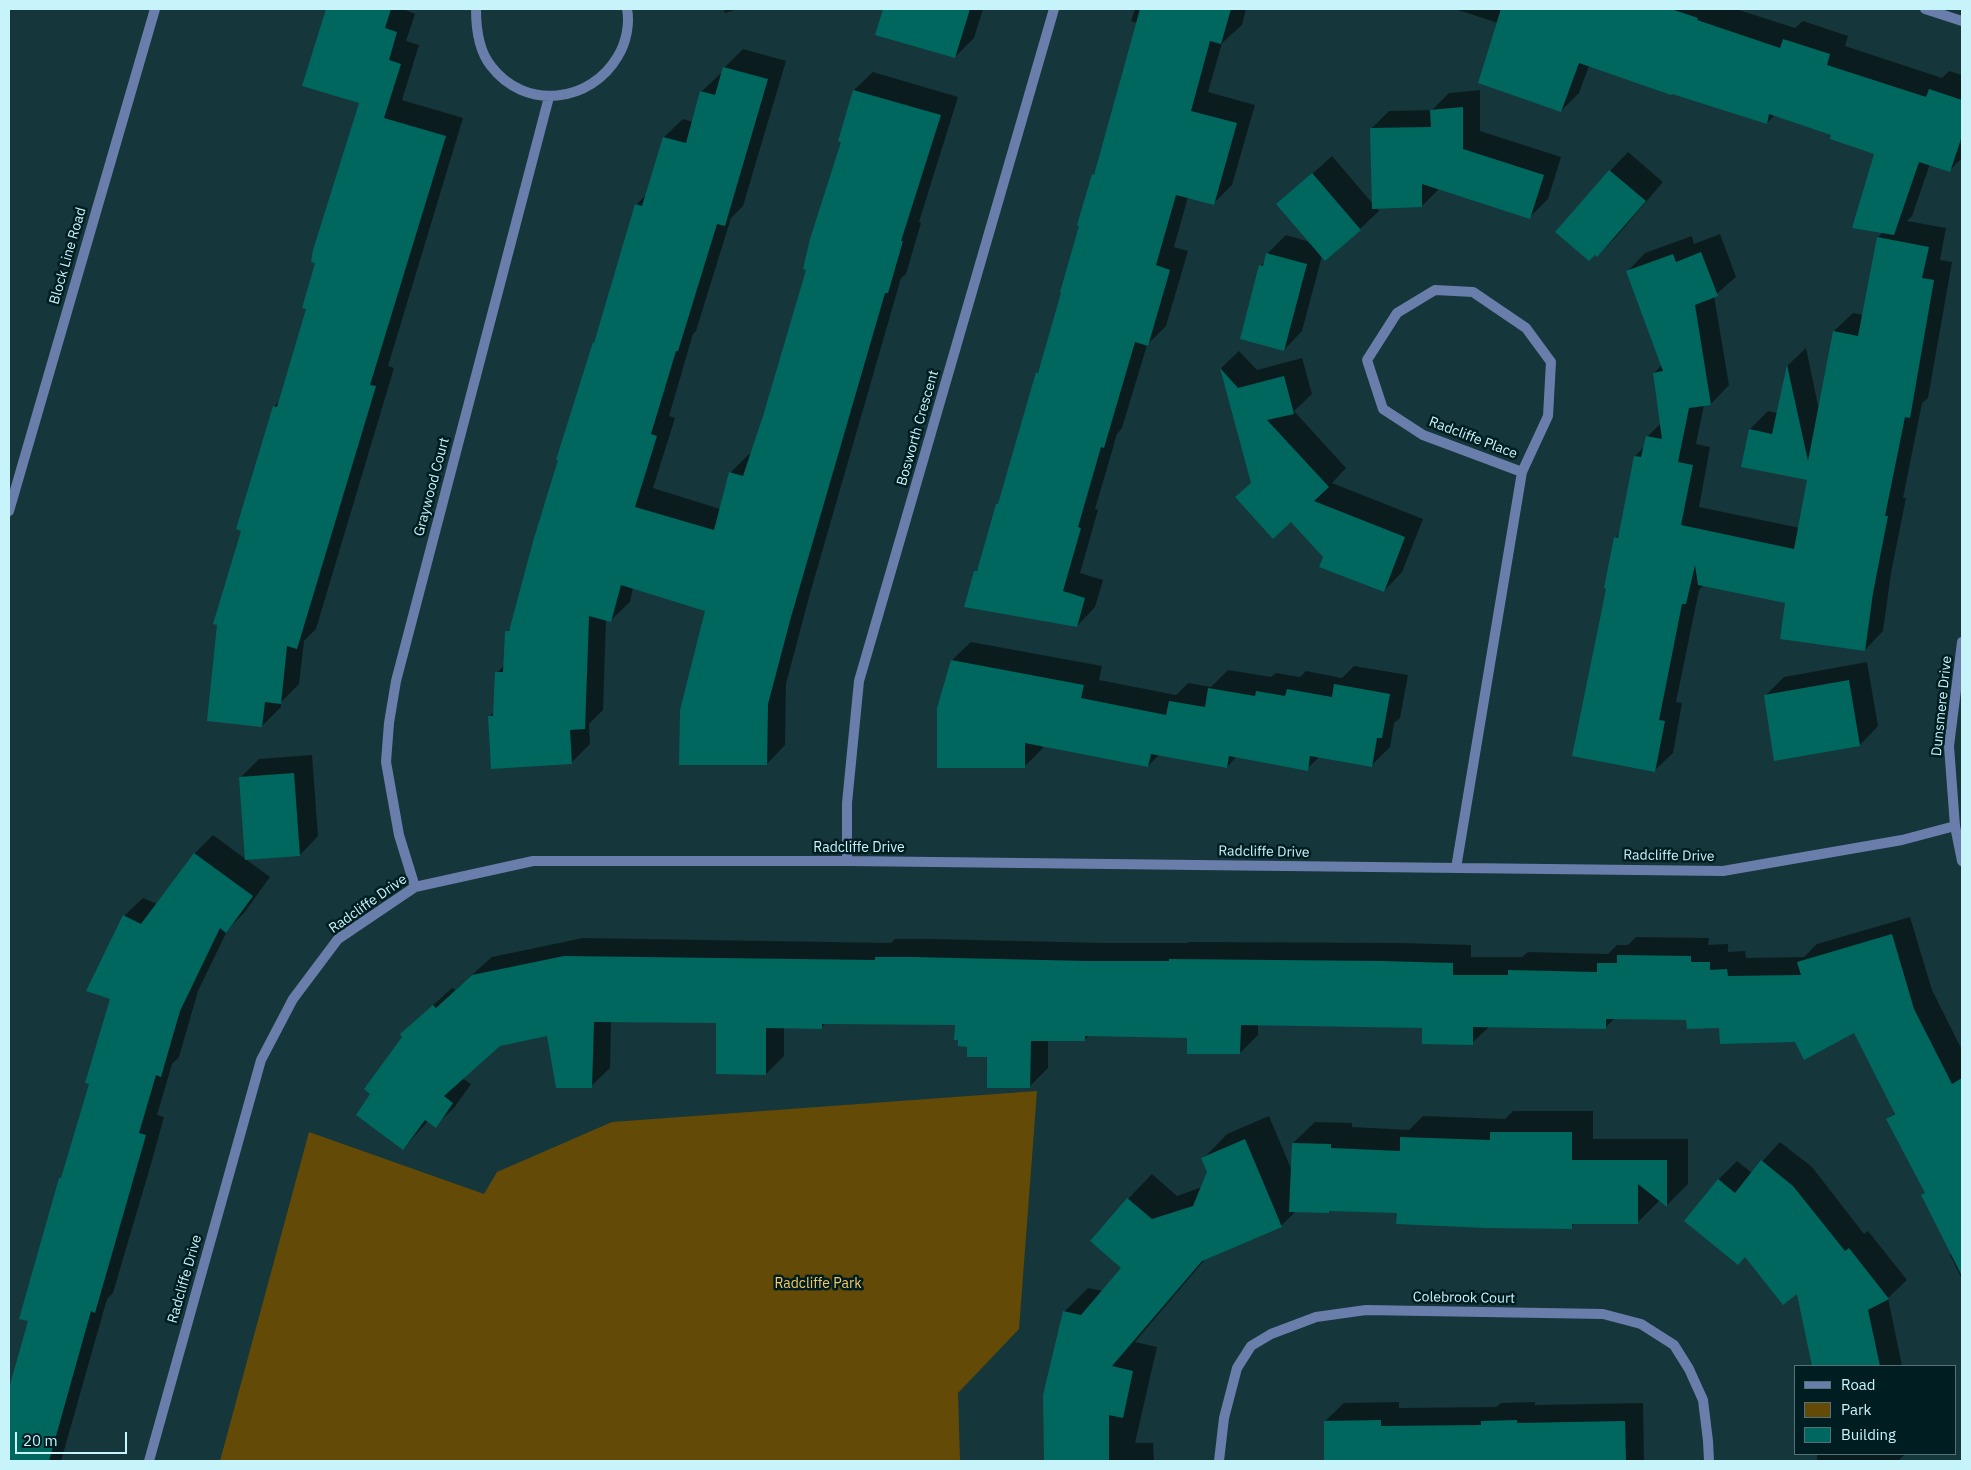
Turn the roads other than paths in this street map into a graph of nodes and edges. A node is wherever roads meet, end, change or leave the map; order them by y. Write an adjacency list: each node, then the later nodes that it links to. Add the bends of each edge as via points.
1 (155, 9): 9 (street, Block Line Road)
2 (476, 9): 7 (street, via 478,41 490,65 502,79 525,92)
3 (626, 9): 7 (street, via 624,45 611,69 576,93)
4 (1054, 9): 13 (street, Bosworth Crescent, via 859,681 847,803)
5 (1925, 9): 6 (street)
6 (1962, 21)
7 (549, 97): 15 (street, Graywood Court, via 396,680 386,762 398,835)
8 (1522, 472): 8 (street, Radcliffe Place, via 1548,416 1551,362 1526,328 1473,292 1435,290 1397,313 1367,360 1383,409 1423,435); 14 (street, Radcliffe Place)
9 (9, 511)
10 (1962, 642): 11 (street, Dunsmere Drive, via 1949,746)
11 (1954, 826): 12 (street, Dunsmere Drive); 14 (street, Radcliffe Drive, via 1902,840 1723,870)
12 (1962, 861)
13 (847, 862): 14 (street, Radcliffe Drive); 15 (street, Radcliffe Drive, via 533,861)
14 (1456, 868)
15 (415, 887): 16 (street, Radcliffe Drive, via 338,939 293,999 261,1060)
16 (149, 1461)
17 (1219, 1461): 18 (street, Colebrook Court, via 1224,1418 1236,1368 1251,1346 1271,1334 1316,1317 1366,1310 1603,1314 1642,1324 1674,1345 1689,1369 1703,1400)
18 (1709, 1461)

